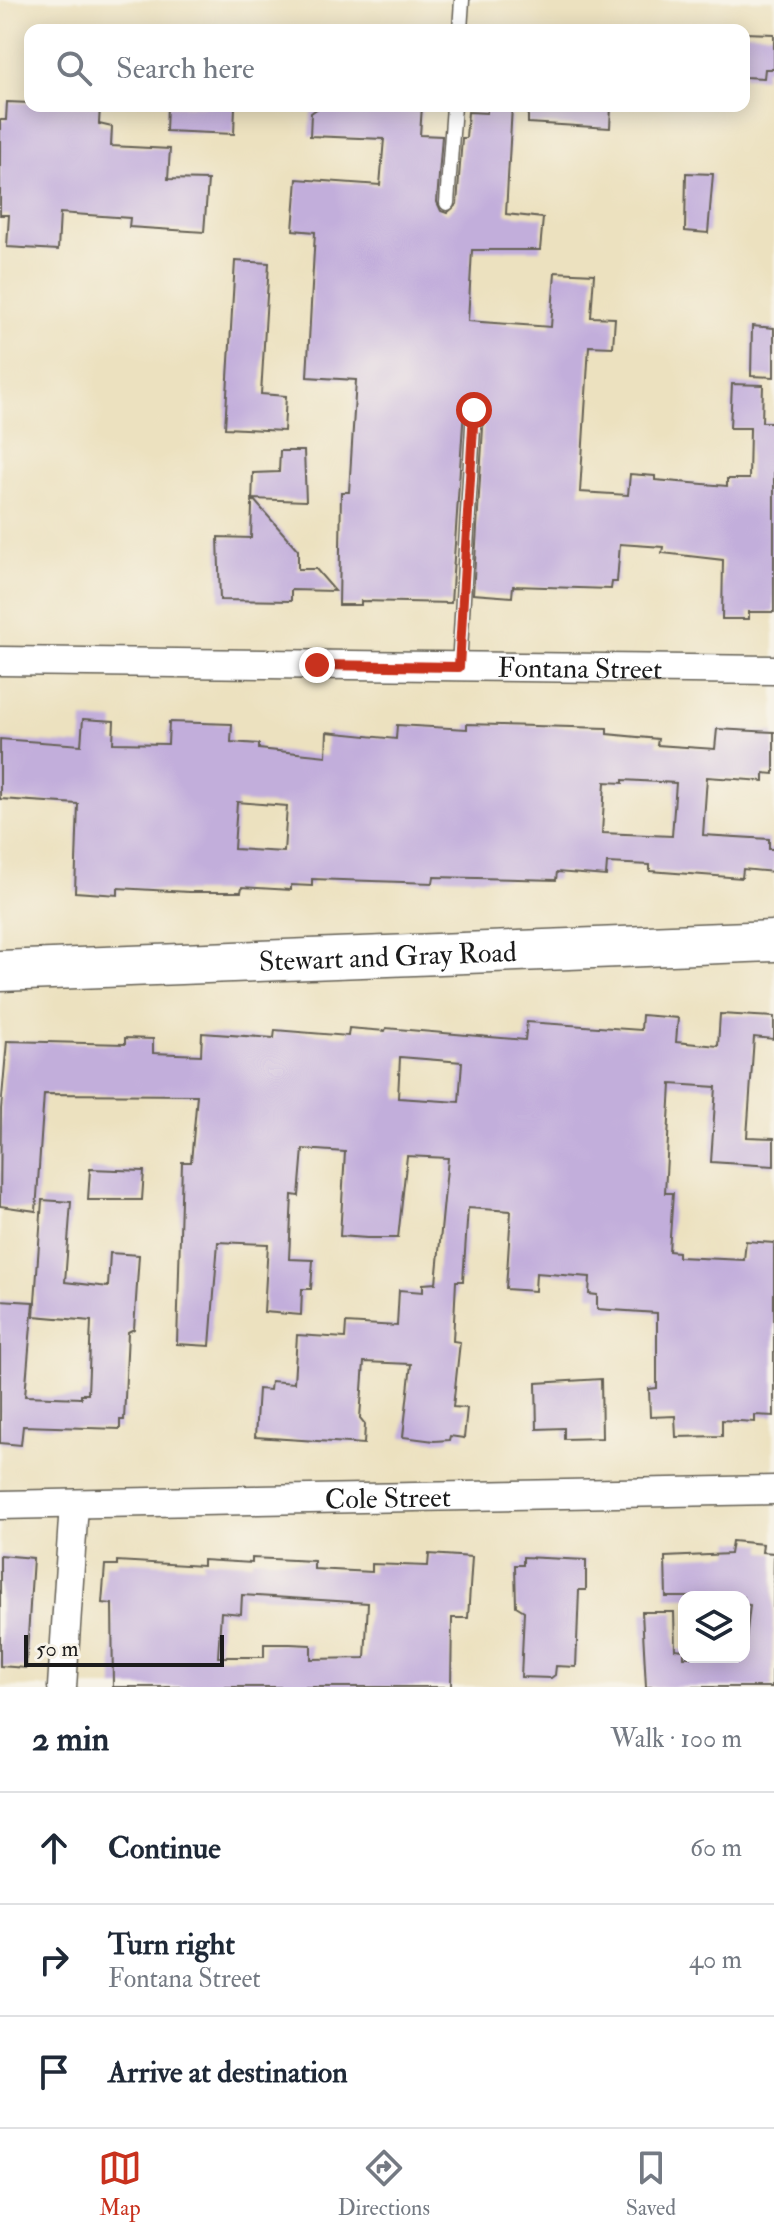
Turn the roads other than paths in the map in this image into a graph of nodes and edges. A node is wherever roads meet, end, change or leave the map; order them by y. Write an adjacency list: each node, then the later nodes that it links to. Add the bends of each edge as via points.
1 (462, 0): 2 (lane)
2 (460, 24)
3 (454, 112): 4 (lane)
4 (447, 203)
5 (474, 410): 7 (lane)
6 (0, 661): 7 (street, Fontana Street)
7 (459, 667): 8 (street, Fontana Street)
8 (774, 670)
9 (774, 941): 10 (main road, Stewart and Gray Road)
10 (0, 971)
11 (774, 1490): 12 (street, Cole Street)
12 (74, 1504): 13 (street, Cole Street); 14 (street)
13 (0, 1505)
14 (62, 1687)

